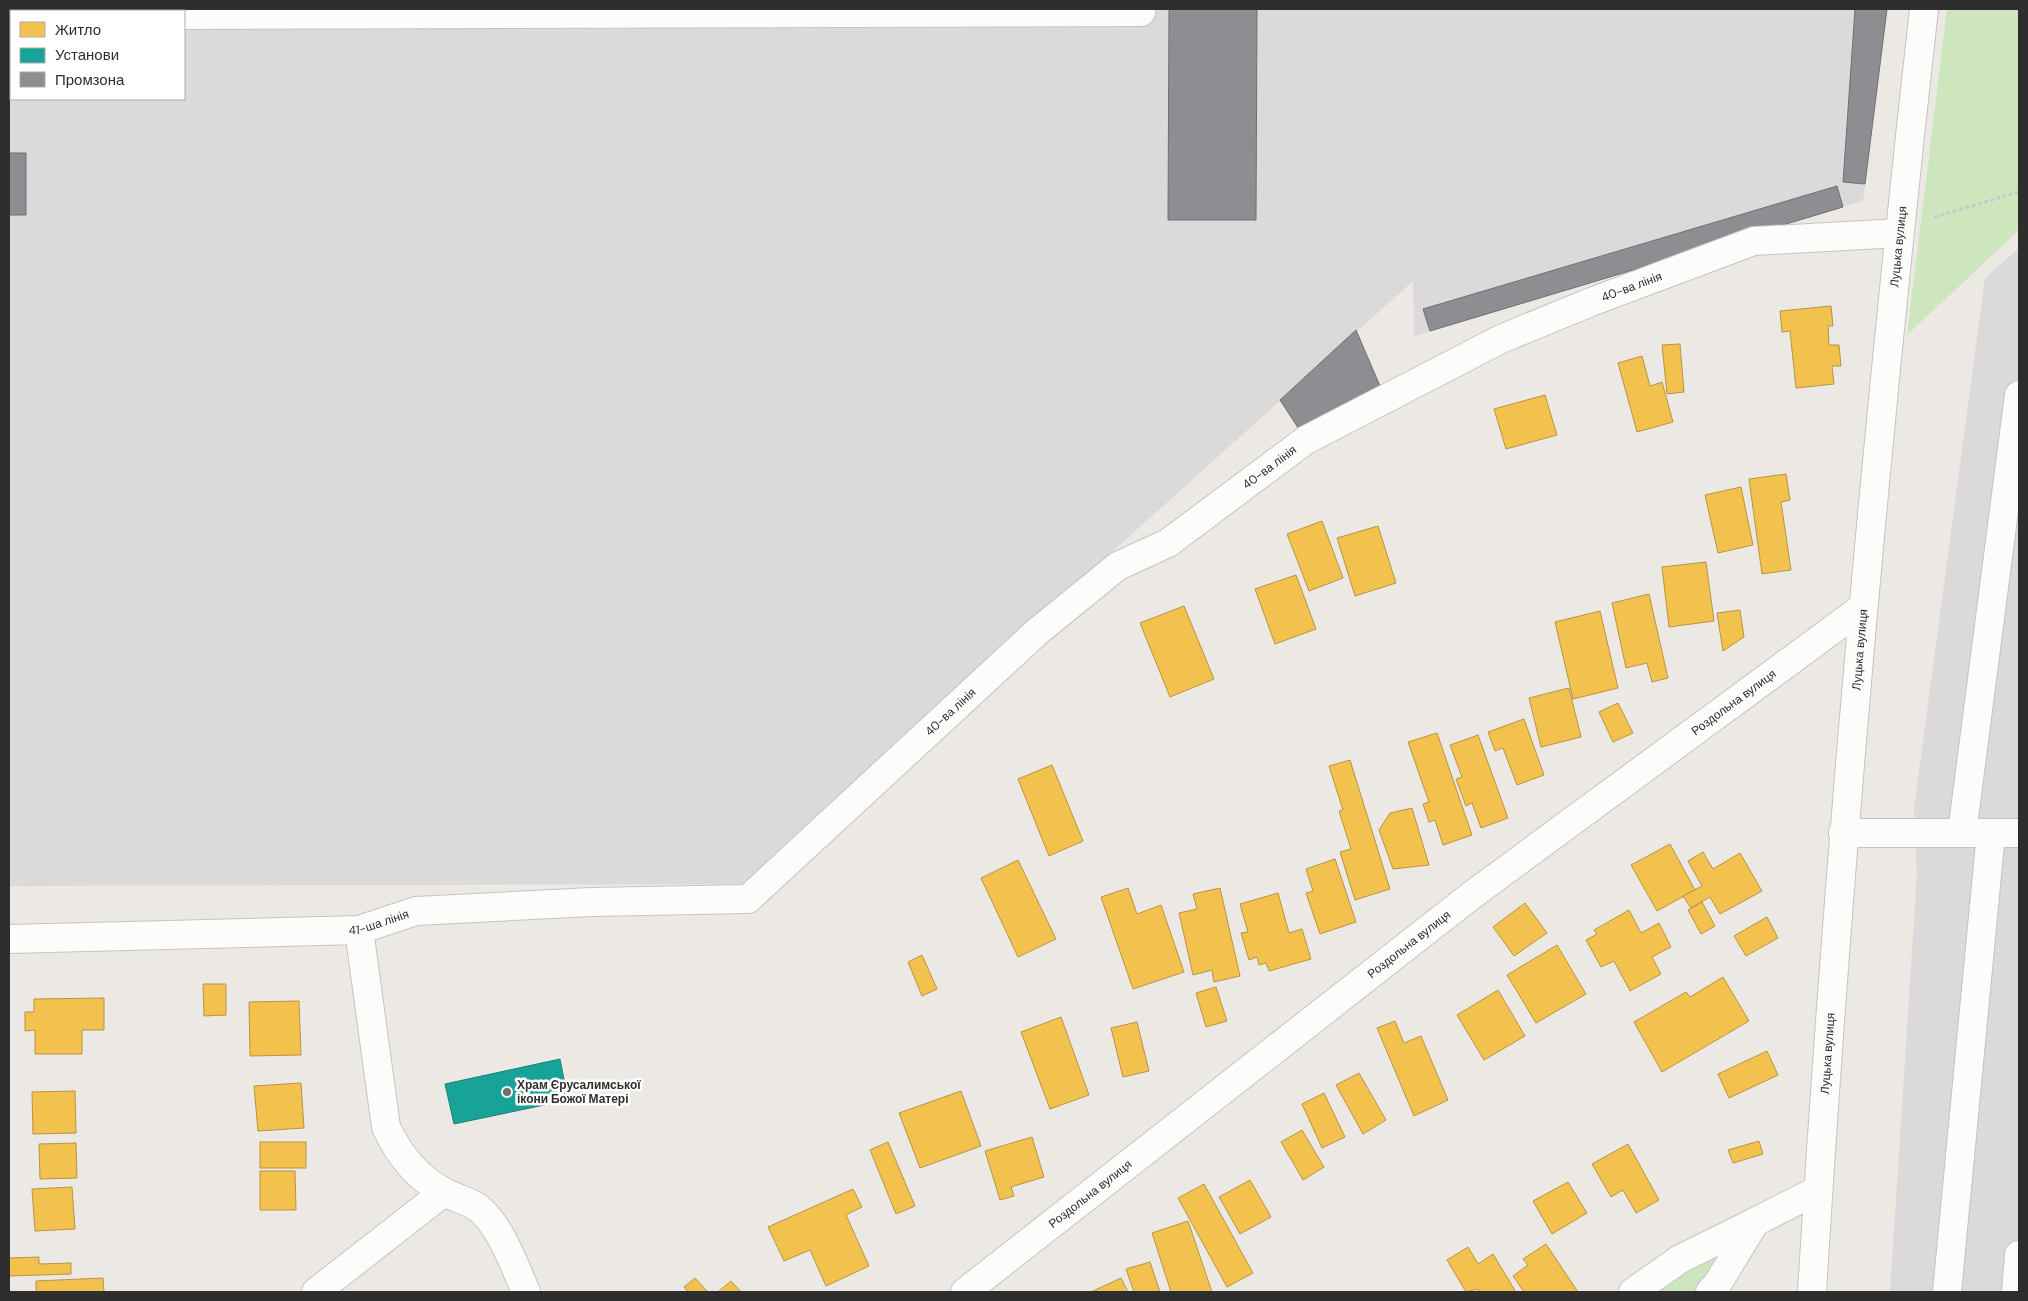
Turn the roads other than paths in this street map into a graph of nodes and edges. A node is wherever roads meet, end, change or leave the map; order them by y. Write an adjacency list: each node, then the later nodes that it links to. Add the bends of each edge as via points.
1 (1141, 9): 3 (street, via 1141,12)
2 (1924, 9): 4 (street, Луцька вулиця)
3 (185, 15)
4 (1899, 233): 6 (street, Луцька вулиця); 11 (street, 40-ва лінія, via 1754,241 1501,339 1306,440 1168,543 1118,566 1038,631)
5 (2019, 395): 8 (street)
6 (1862, 608): 7 (street, Луцька вулиця); 20 (street, Роздольна вулиця, via 1464,901)
7 (1843, 833): 8 (street); 14 (street, Луцька вулиця)
8 (1962, 833): 9 (street)
9 (1991, 833): 10 (street); 24 (street)
10 (2019, 834)
11 (748, 899): 12 (street, 41-ша лінія, via 592,902 416,912)
12 (359, 930): 13 (street, 41-ша лінія); 15 (street, via 386,1127 396,1150 417,1173)
13 (9, 938)
14 (1818, 1190): 16 (street); 23 (street, Луцька вулиця)
15 (444, 1192): 18 (street); 19 (street, via 478,1208 503,1239)
16 (1755, 1222): 21 (street, via 1680,1259); 22 (street)
17 (2019, 1255): 25 (street)
18 (316, 1292)
19 (526, 1292)
20 (965, 1292)
21 (1633, 1292)
22 (1710, 1292)
23 (1812, 1292)
24 (1947, 1292)
25 (2016, 1292)

